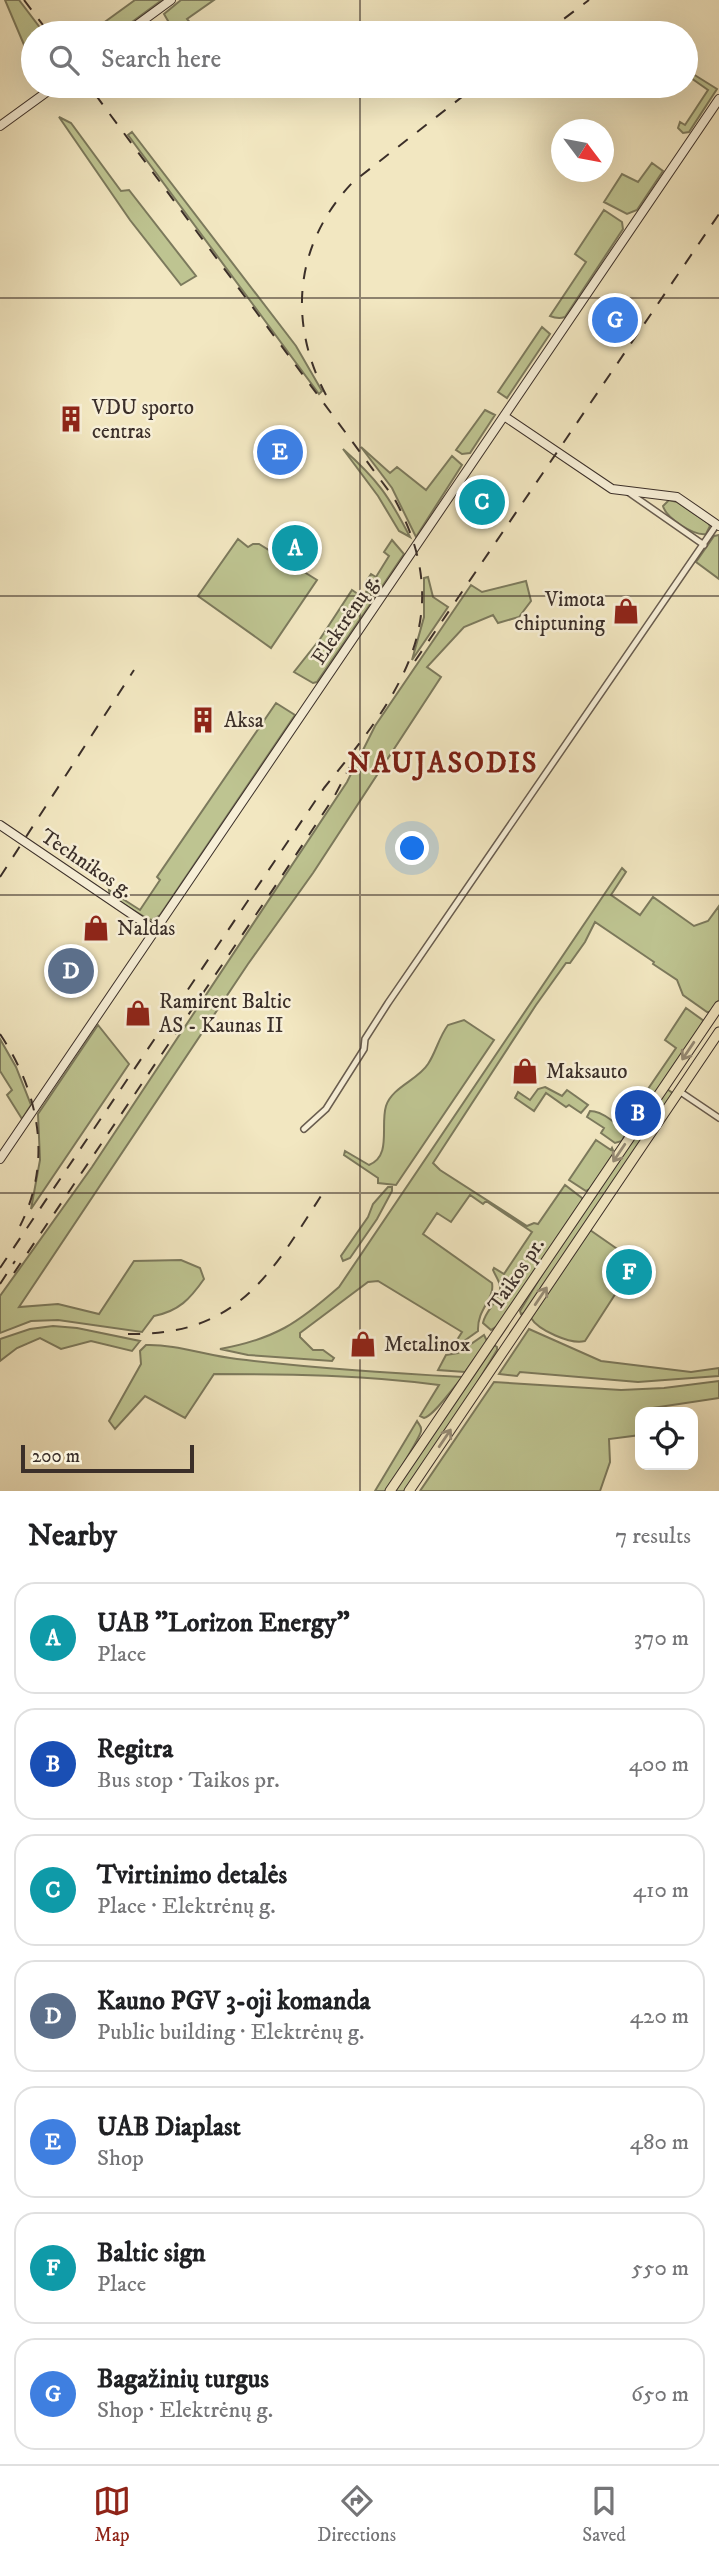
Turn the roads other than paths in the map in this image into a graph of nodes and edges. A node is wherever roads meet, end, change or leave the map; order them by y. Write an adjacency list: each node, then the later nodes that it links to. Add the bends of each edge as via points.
1 (171, 0): 2 (street)
2 (142, 21)
3 (38, 98): 5 (street)
4 (719, 99): 6 (street, Elektrėnų g.)
5 (0, 126)
6 (504, 415): 7 (street, via 608,487); 11 (street, Elektrėnų g.)
7 (628, 492): 8 (street, via 677,497); 9 (street)
8 (718, 525): 9 (street)
9 (704, 545): 17 (street, via 388,1003 326,1109)
10 (0, 825): 11 (street, Technikos g.)
11 (155, 930): 18 (street, Elektrėnų g.)
12 (719, 1006): 14 (main road, Taikos pr., one-way to 14)
13 (719, 1032): 15 (main road, Taikos pr.)
14 (671, 1077): 15 (main road); 19 (main road, Taikos pr., one-way to 19)
15 (679, 1091): 16 (street); 20 (main road, Taikos pr., one-way to 15)
16 (719, 1118)
17 (304, 1129)
18 (0, 1159)
19 (514, 1308): 20 (main road); 21 (main road, Taikos pr.)
20 (524, 1321): 22 (main road, Taikos pr.)
21 (494, 1338): 22 (main road, via 501,1343); 23 (main road, Taikos pr.)
22 (502, 1352): 24 (main road, Taikos pr., one-way to 22)
23 (390, 1491)
24 (409, 1491)

